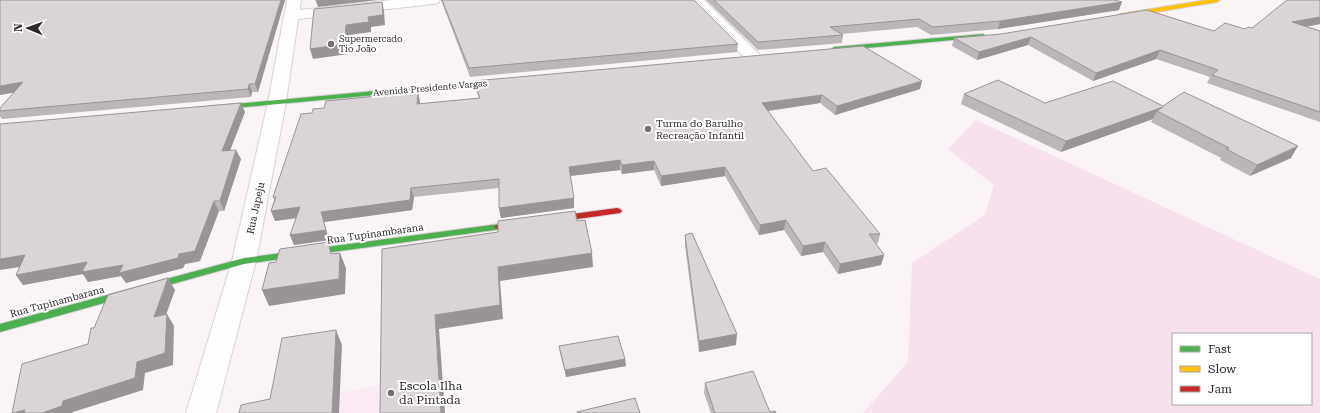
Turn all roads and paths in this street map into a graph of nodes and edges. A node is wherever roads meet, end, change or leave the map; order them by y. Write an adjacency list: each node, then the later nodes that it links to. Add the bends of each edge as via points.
1 (433, 0): 4 (street)
2 (696, 0): 8 (street)
3 (1217, 0): 5 (street)
4 (293, 8): 10 (street, Rua Japeju)
5 (1109, 17)
6 (990, 35): 7 (street)
7 (823, 50)
8 (751, 58)
9 (514, 80): 10 (street, Avenida Presidente Vargas)
10 (277, 102): 11 (street, Avenida Presidente Vargas); 13 (street, Rua Japeju)
11 (206, 109)
12 (617, 211): 13 (street, Rua Tupinambarana)
13 (244, 261): 14 (street, Rua Tupinambarana); 15 (street, Rua Japeju)
14 (0, 328)
15 (201, 413)

